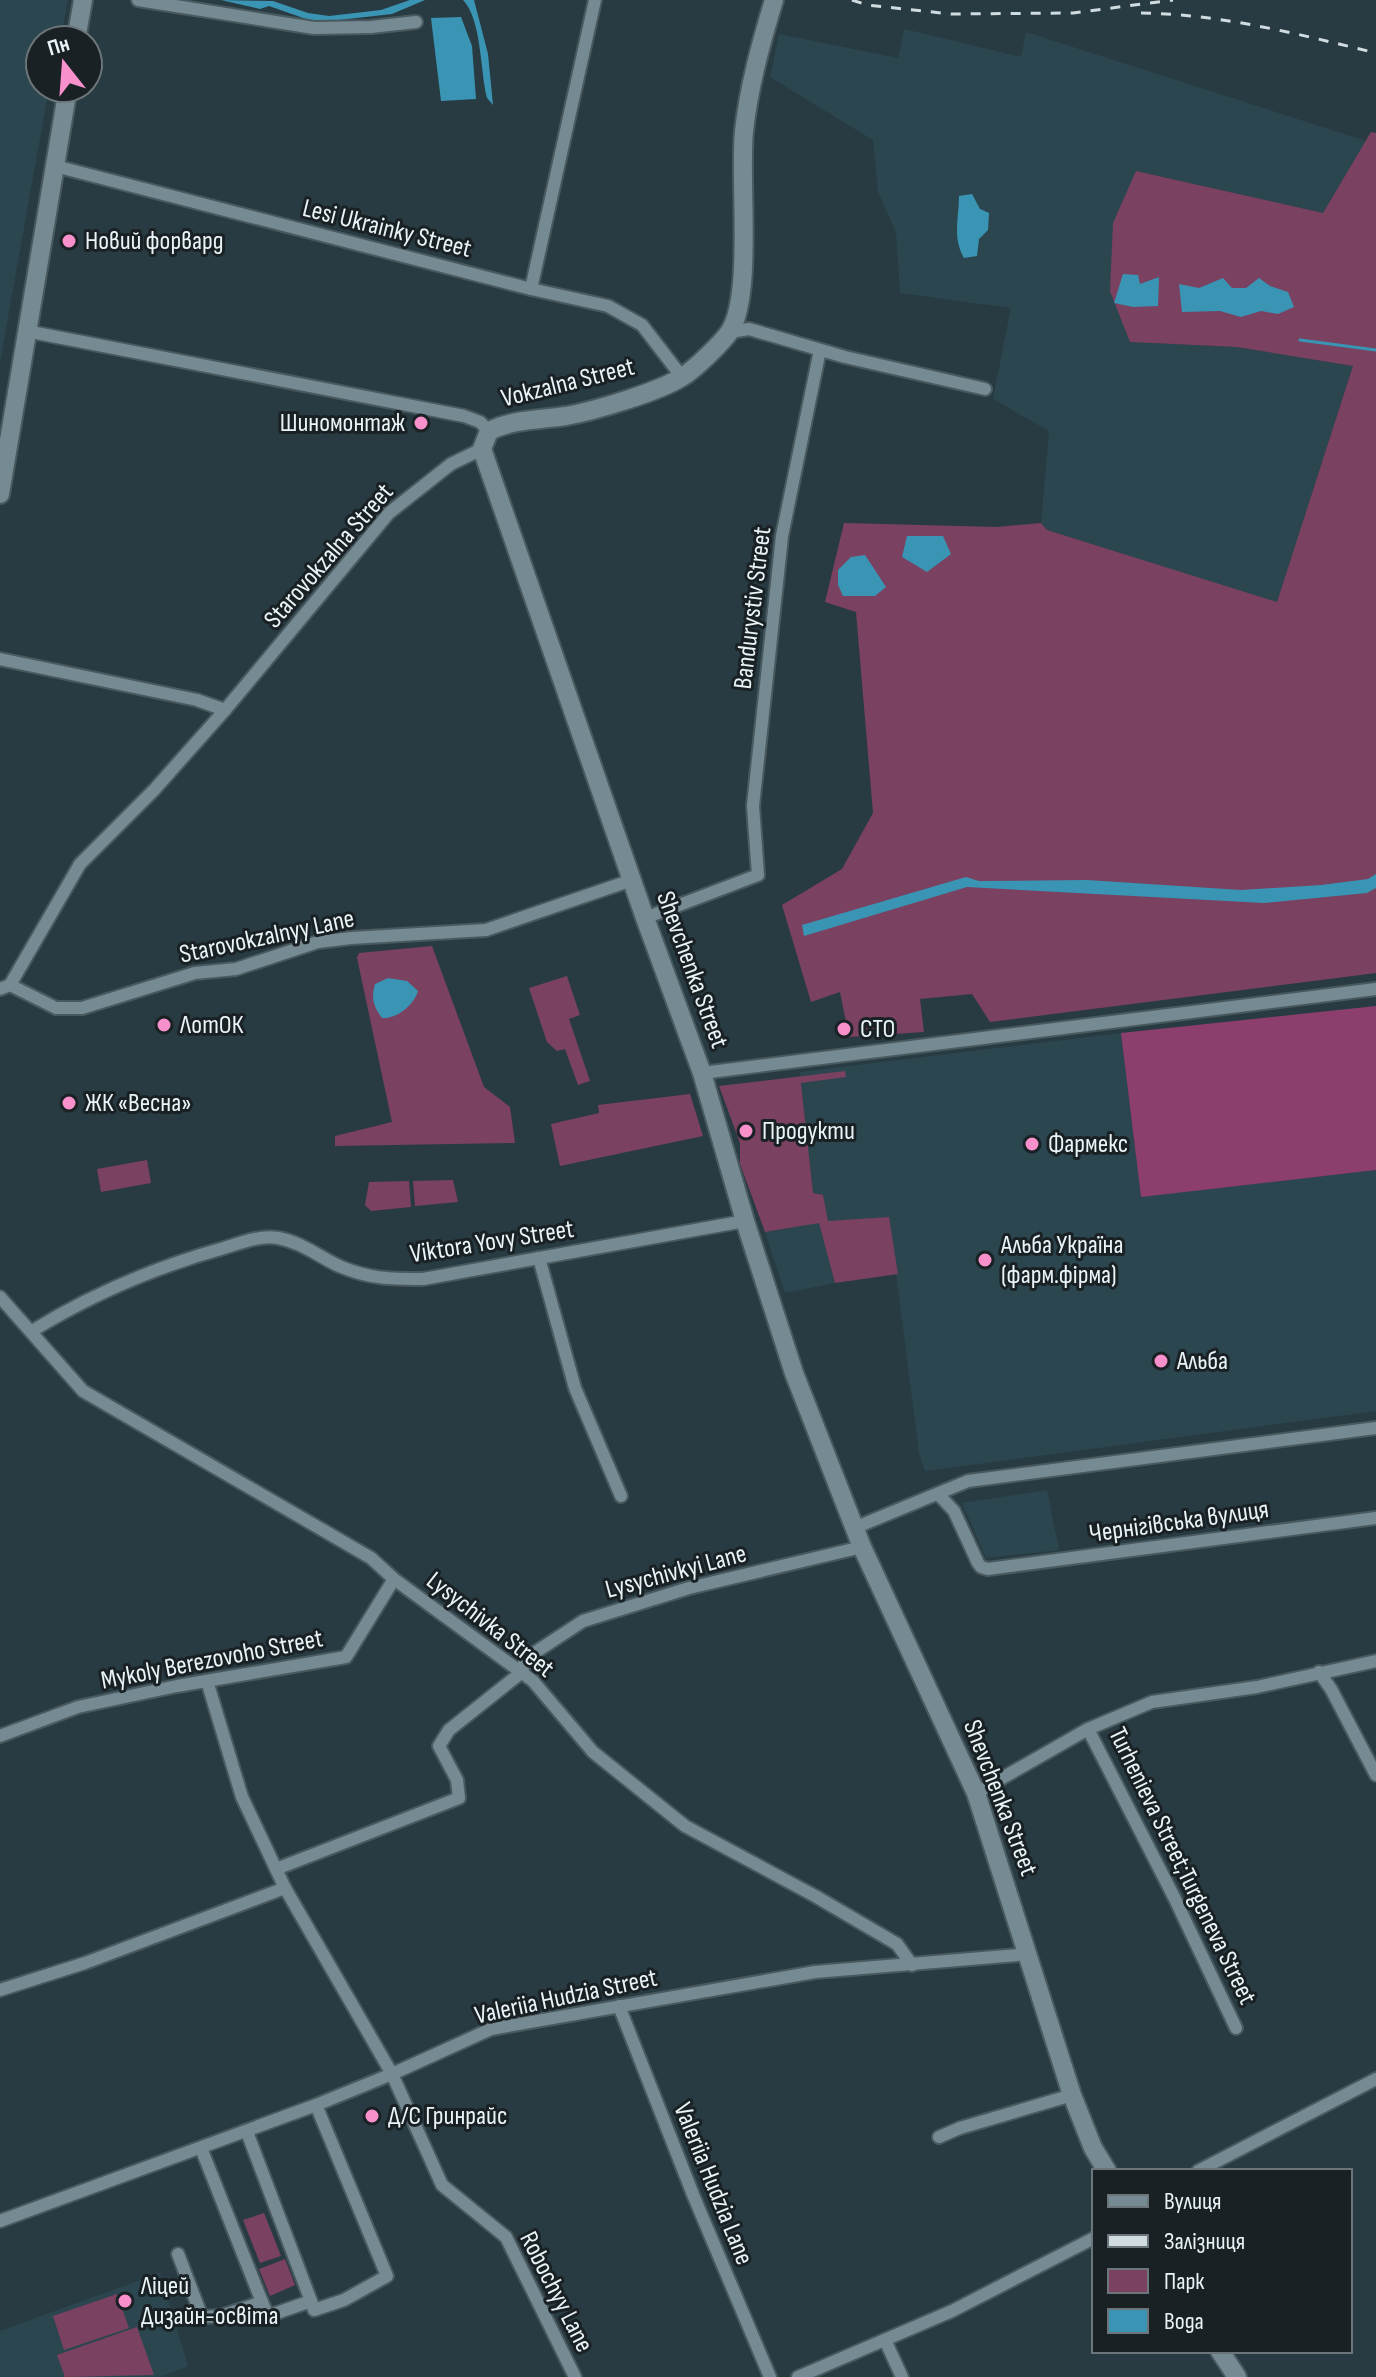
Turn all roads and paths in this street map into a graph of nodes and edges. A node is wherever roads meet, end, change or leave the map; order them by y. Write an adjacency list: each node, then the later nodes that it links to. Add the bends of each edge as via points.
1 (83, 0): 6 (main road)
2 (138, 0): 5 (street, via 314,28)
3 (595, 0): 9 (street)
4 (774, 0): 11 (main road, via 744,132 741,285)
5 (416, 22)
6 (79, 24)
7 (65, 104): 8 (main road)
8 (55, 166): 9 (street, Lesi Ukrainky Street); 10 (main road)
9 (531, 289): 13 (street, Lesi Ukrainky Street, via 608,306 642,325)
10 (26, 331): 15 (street, Vokzalna Street, via 464,416 480,422); 16 (main road)
11 (730, 332): 12 (street, via 749,329); 13 (main road, Vokzalna Street)
12 (820, 350): 14 (street); 20 (street, Bandurystiv Street, via 782,536 753,806 758,875)
13 (682, 377): 15 (main road, Vokzalna Street, via 583,411 505,423)
14 (985, 389)
15 (486, 440): 18 (street, Starovokzalna Street, via 389,513); 19 (main road, Shevchenka Street)
16 (0, 494)
17 (0, 659): 18 (street)
18 (225, 710): 21 (street, Starovokzalna Street, via 80,864)
19 (632, 880): 20 (main road, Shevchenka Street); 21 (street, Starovokzalnyy Lane, via 486,930 318,942 82,1008 56,1008)
20 (645, 918): 23 (main road, Shevchenka Street)
21 (5, 987)
22 (1376, 989): 23 (street)
23 (702, 1073): 24 (main road, Shevchenka Street)
24 (745, 1221): 25 (street, Viktora Yovy Street); 32 (main road, Shevchenka Street, via 794,1373)
25 (539, 1258): 27 (street, Viktora Yovy Street, via 423,1279 377,1279 339,1266 295,1241 252,1240 180,1260 74,1305); 30 (street, via 575,1388)
26 (0, 1297): 27 (street, Lysychivka Street)
27 (32, 1331): 34 (street, Lysychivka Street, via 83,1391 371,1558)
28 (1376, 1428): 29 (street, via 968,1481)
29 (939, 1495): 31 (street, Чернігівська вулиця, via 954,1511 978,1563 988,1569); 32 (street)
30 (621, 1496)
31 (1376, 1518)
32 (854, 1528): 33 (main road, Shevchenka Street)
33 (862, 1547): 36 (street, Lysychivkyi Lane, via 689,1588 583,1621 525,1659); 42 (main road, Shevchenka Street)
34 (394, 1579): 36 (street, Lysychivka Street); 38 (street, Mykoly Berezovoho Street, via 346,1657)
35 (1376, 1661): 37 (street, Turhenieva Street;Turgeneva Street)
36 (522, 1672): 43 (street, Lysychivkyi Lane, via 449,1730 439,1746 457,1780 459,1798); 46 (street, Lysychivka Street, via 593,1752 685,1826 897,1944)
37 (1319, 1672): 39 (street, Turhenieva Street;Turgeneva Street, via 1152,1702); 41 (street)
38 (207, 1681): 40 (street, Mykoly Berezovoho Street, via 78,1707); 43 (street, Robochyy Lane, via 242,1797)
39 (1088, 1729): 42 (street); 49 (street, Turhenieva Street;Turgeneva Street)
40 (0, 1736)
41 (1376, 1775)
42 (976, 1793): 45 (main road, Shevchenka Street)
43 (276, 1869): 44 (street, Robochyy Lane)
44 (285, 1888): 47 (street); 50 (street, Robochyy Lane)
45 (1029, 1954): 46 (street, Valeriia Hudzia Street); 52 (main road, Shevchenka Street)
46 (912, 1965): 48 (street, Valeriia Hudzia Street, via 815,1972)
47 (0, 1990)
48 (619, 2006): 50 (street, Valeriia Hudzia Street, via 491,2029); 67 (street, Valeriia Hudzia Lane)
49 (1236, 2028)
50 (392, 2074): 53 (street, Valeriia Hudzia Street); 66 (street, Robochyy Lane, via 442,2185 506,2237)
51 (1376, 2079): 58 (street)
52 (1072, 2095): 55 (street); 57 (main road, Shevchenka Street)
53 (316, 2105): 54 (street, Valeriia Hudzia Street); 62 (street, via 387,2276 314,2310)
54 (247, 2132): 56 (street, Valeriia Hudzia Street); 62 (street)
55 (939, 2137)
56 (201, 2148): 59 (street, Valeriia Hudzia Street); 63 (street)
57 (1106, 2169)
58 (1202, 2169)
59 (0, 2221)
60 (1092, 2239): 64 (street)
61 (178, 2254): 63 (street, via 202,2317)
62 (311, 2301): 63 (street, via 268,2316)
63 (262, 2302)
64 (885, 2340): 68 (street); 69 (street)
65 (1221, 2353): 70 (main road)
66 (575, 2377)
67 (770, 2377)
68 (798, 2377)
69 (902, 2377)
70 (1237, 2377)

